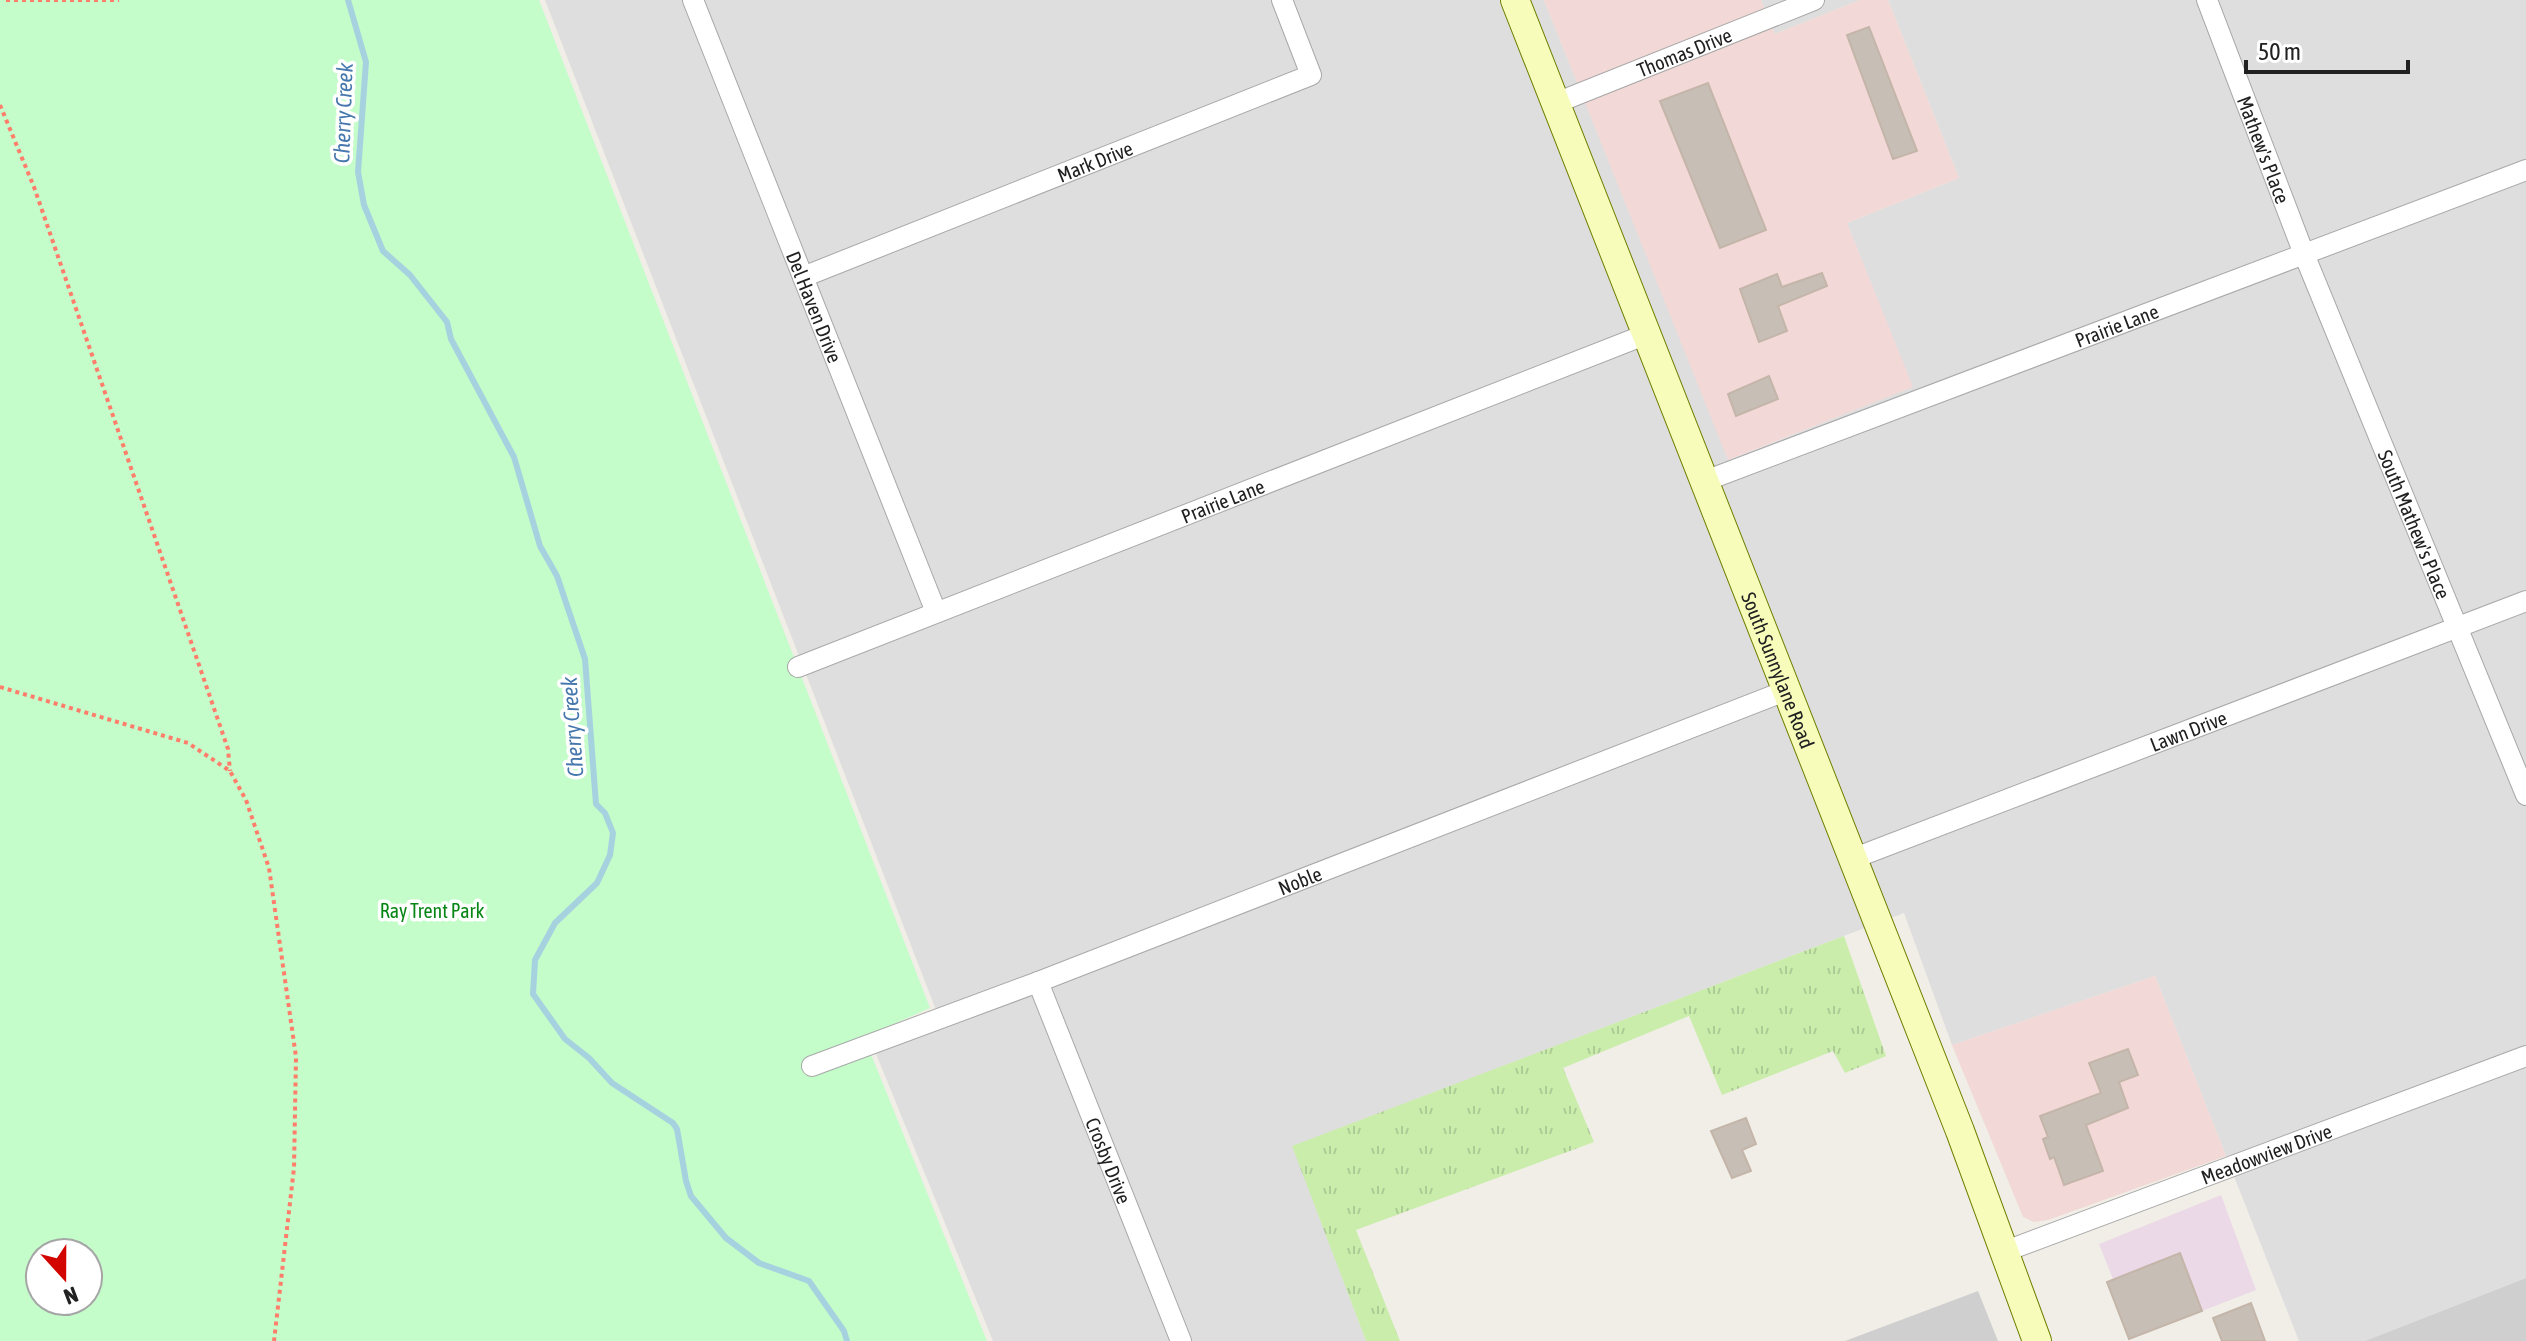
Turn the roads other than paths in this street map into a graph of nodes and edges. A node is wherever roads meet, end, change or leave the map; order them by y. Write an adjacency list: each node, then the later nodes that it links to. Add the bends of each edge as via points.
1 (693, 0): 9 (street, Del Haven Drive)
2 (1282, 0): 9 (street, Mark Drive, via 1311,75)
3 (1515, 0): 6 (main road, South Sunnylane Road)
4 (1814, 0): 6 (street, Thomas Drive)
5 (2207, 0): 8 (street, Mathew's Place)
6 (1556, 103): 10 (main road, South Sunnylane Road)
7 (2526, 170): 8 (street, Prairie Lane)
8 (2304, 254): 11 (street, Prairie Lane); 14 (street, South Mathew's Place)
9 (803, 277): 13 (street, Del Haven Drive)
10 (1647, 334): 11 (main road, South Sunnylane Road); 13 (street, Prairie Lane)
11 (1705, 481): 16 (main road, South Sunnylane Road)
12 (2526, 601): 14 (street, Lawn Drive)
13 (936, 612): 15 (street, Prairie Lane)
14 (2456, 628): 17 (street, South Mathew's Place); 18 (street, Lawn Drive)
15 (798, 667)
16 (1785, 691): 18 (main road, South Sunnylane Road); 19 (street, Noble)
17 (2526, 795)
18 (1852, 859): 22 (main road, South Sunnylane Road)
19 (1038, 982): 21 (street, Noble); 23 (street, Crosby Drive)
20 (2526, 1056): 22 (street, Meadowview Drive)
21 (812, 1066)
22 (2006, 1251): 24 (main road, South Sunnylane Road)
23 (1181, 1341)
24 (2037, 1341)

